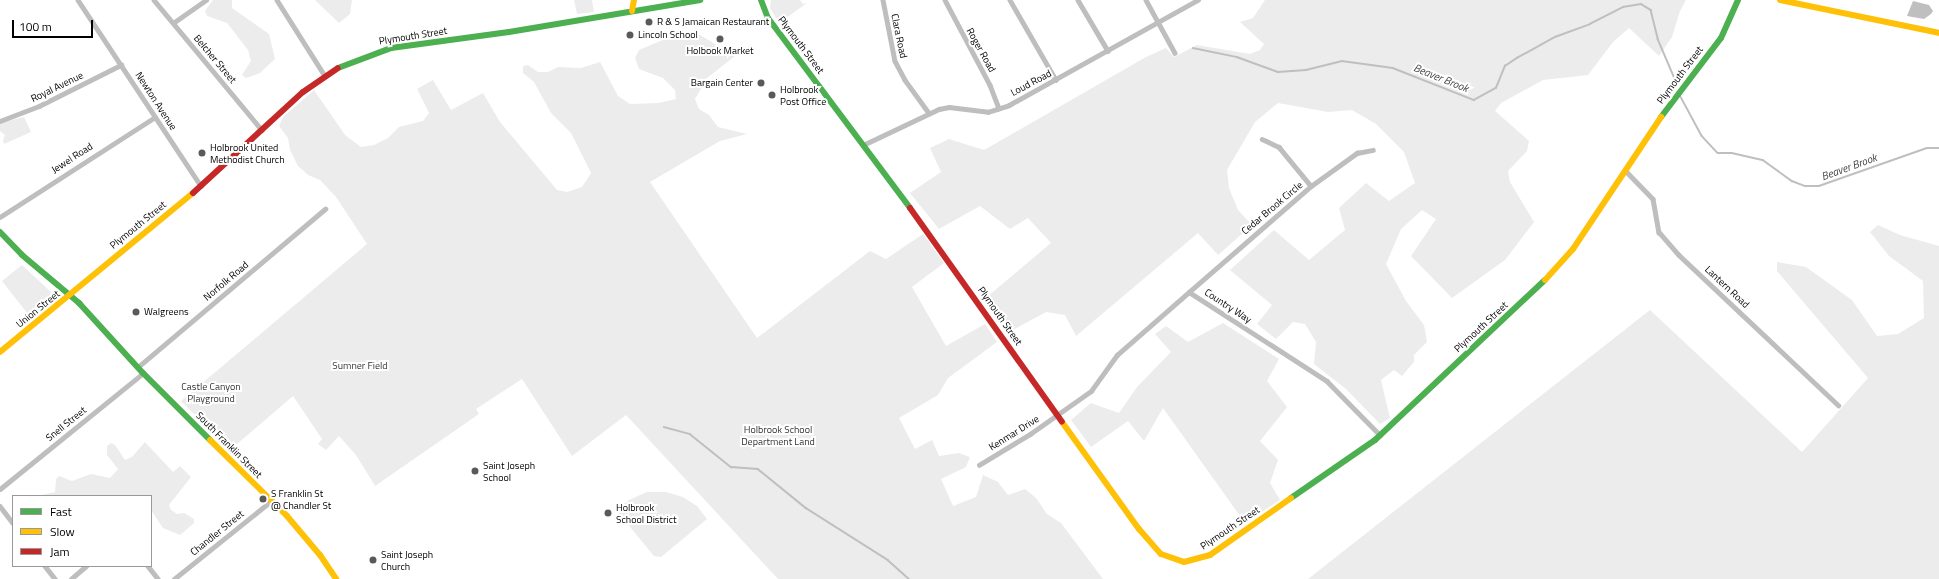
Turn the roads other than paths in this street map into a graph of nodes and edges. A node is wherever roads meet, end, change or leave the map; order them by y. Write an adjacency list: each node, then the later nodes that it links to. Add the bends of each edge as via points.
1 (78, 0): 22 (street, Newton Avenue)
2 (154, 0): 18 (street, Belcher Street)
3 (206, 0): 18 (street)
4 (276, 0): 23 (street)
5 (634, 0): 16 (street)
6 (700, 0): 16 (street, Plymouth Street)
7 (761, 0): 31 (street, Plymouth Street, via 768,18)
8 (883, 0): 26 (street, Clara Road, via 895,61)
9 (945, 0): 25 (street, Roger Road, via 990,85)
10 (1010, 0): 24 (street)
11 (1078, 0): 20 (street)
12 (1146, 0): 17 (street)
13 (1198, 0): 17 (street, Loud Road)
14 (1738, 0): 33 (street, Plymouth Street, via 1721,38 1680,89)
15 (1780, 0): 19 (street)
16 (632, 11): 23 (street, Plymouth Street, via 524,30 391,48 361,57)
17 (1159, 22): 20 (street, Loud Road); 21 (street)
18 (174, 23): 29 (street, Belcher Street)
19 (1939, 33)
20 (1108, 51): 24 (street, Loud Road)
21 (1175, 52)
22 (121, 65): 27 (street, Newton Avenue); 28 (street, Royal Avenue, via 39,106)
23 (325, 76): 29 (street, Plymouth Street, via 303,92)
24 (1056, 80): 25 (street, Loud Road)
25 (999, 108): 26 (street, Loud Road, via 980,112 949,107)
26 (929, 113): 31 (street, Loud Road)
27 (155, 117): 34 (street, Newton Avenue); 37 (street, Jewel Road)
28 (0, 121)
29 (262, 130): 34 (street, Plymouth Street)
30 (1262, 139): 35 (street, via 1279,147)
31 (863, 145): 45 (street, Plymouth Street)
32 (1373, 150): 35 (street, Cedar Brook Circle, via 1357,152)
33 (1625, 170): 44 (street, Lantern Road, via 1654,199 1659,232 1679,255); 46 (street, Plymouth Street, via 1561,264)
34 (201, 186): 40 (street, Plymouth Street)
35 (1311, 186): 39 (street, Cedar Brook Circle)
36 (325, 209): 42 (street, Norfolk Road)
37 (0, 217)
38 (0, 232): 40 (street, South Franklin Street, via 22,255)
39 (1189, 292): 45 (street, Country Way, via 1117,355 1091,391); 46 (street, Country Way, via 1327,381)
40 (70, 295): 41 (street, Union Street); 42 (street, South Franklin Street)
41 (0, 352)
42 (138, 367): 43 (street, South Franklin Street)
43 (143, 373): 48 (street, Snell Street); 49 (street, South Franklin Street)
44 (1838, 404)
45 (1058, 415): 46 (street, Plymouth Street, via 1139,529 1161,554 1178,561 1196,561 1210,555); 47 (street, Kenmar Drive)
46 (1380, 436)
47 (979, 464)
48 (0, 489)
49 (271, 501): 58 (street, Chandler Street); 59 (street, South Franklin Street, via 309,541)
50 (0, 506): 51 (street)
51 (12, 522)
52 (46, 567): 55 (street)
53 (85, 567): 56 (street)
54 (149, 567): 57 (street)
55 (55, 579)
56 (72, 579)
57 (158, 579)
58 (174, 579)
59 (336, 579)

